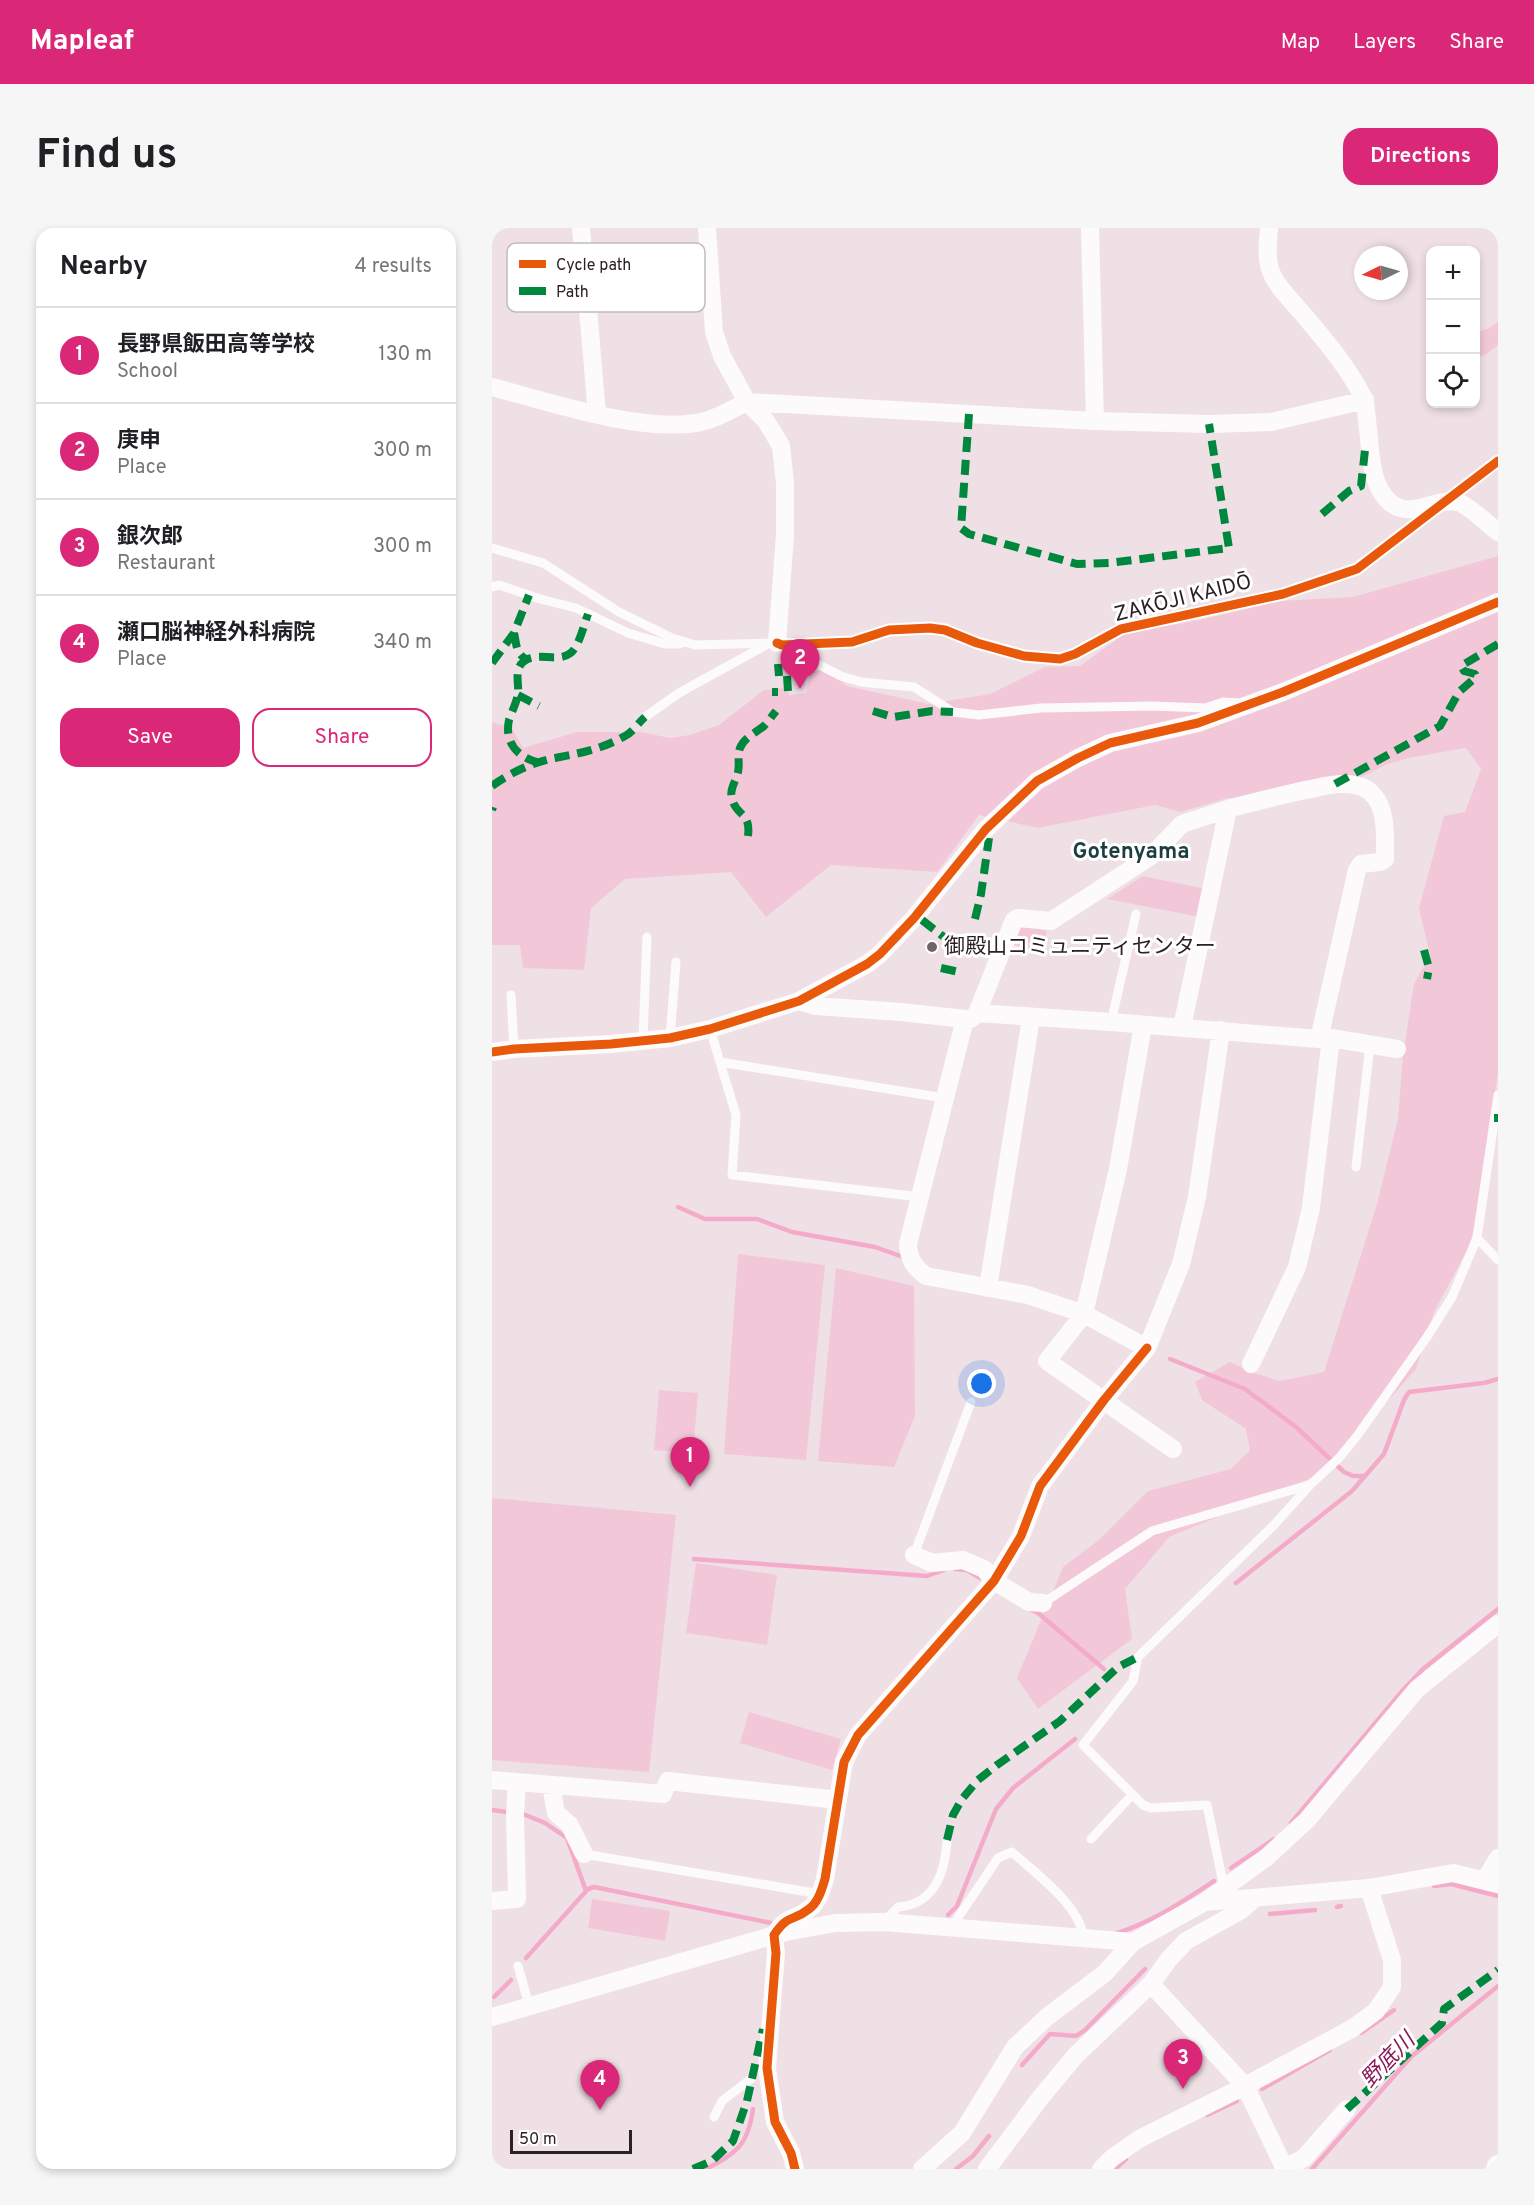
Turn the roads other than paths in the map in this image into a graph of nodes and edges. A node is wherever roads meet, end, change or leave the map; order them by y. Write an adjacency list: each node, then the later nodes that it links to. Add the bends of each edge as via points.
1 (581, 228): 5 (street)
2 (707, 228): 9 (street, via 714,332)
3 (1090, 228): 11 (street)
4 (1269, 228): 8 (street, via 1270,269 1279,286 1351,376)
5 (582, 243)
6 (588, 312): 10 (street)
7 (492, 387): 10 (street)
8 (1365, 400): 11 (street, via 1270,422); 13 (street, via 1374,470 1384,497 1407,509)
9 (747, 402): 10 (street, via 697,423 665,425); 11 (street); 18 (street, via 766,421 781,446 785,535)
10 (597, 414)
11 (1095, 422)
12 (1498, 460): 13 (lane, ZAKŌJI KAIDŌ)
13 (1443, 502): 14 (street, via 1460,502); 18 (lane, ZAKŌJI KAIDŌ, via 1357,569 1283,594 1121,629 1060,659 1024,656 930,628 889,630 852,642)
14 (1498, 532)
15 (492, 548): 19 (lane, ZAKŌJI KAIDŌ, via 543,563 619,612)
16 (492, 587): 19 (lane, via 499,585 576,608 637,636 666,644)
17 (1498, 602): 20 (street)
18 (776, 644): 19 (lane, ZAKŌJI KAIDŌ); 20 (lane, via 861,682 914,687 953,712 979,715 1041,708 1206,708 1223,702); 21 (lane, via 679,693)
19 (695, 645)
20 (1252, 704): 27 (street, via 1198,723 1110,743 1037,782 986,829 884,950 867,964)
21 (645, 717)
22 (1228, 809): 28 (street, via 1182,824 1151,856 1051,921 1014,920); 32 (street); 37 (street, via 1347,784 1358,785 1376,797 1385,858 1361,864 1357,870)
23 (1136, 914): 30 (lane)
24 (647, 937): 36 (lane)
25 (676, 962): 35 (lane)
26 (511, 995): 40 (lane)
27 (798, 1001): 28 (street, via 816,1006); 33 (street)
28 (971, 1016): 29 (street); 44 (street)
29 (1031, 1018): 30 (street); 49 (street)
30 (1111, 1022): 31 (street)
31 (1143, 1025): 32 (street); 50 (street, via 1118,1169)
32 (1182, 1027): 34 (street)
33 (710, 1029): 35 (street); 42 (lane)
34 (1221, 1030): 37 (street); 51 (street, via 1195,1208 1181,1264)
35 (670, 1038): 36 (street)
36 (643, 1039): 40 (street)
37 (1325, 1039): 38 (street); 52 (street, via 1311,1208 1297,1267)
38 (1370, 1045): 39 (street); 45 (lane)
39 (1397, 1048)
40 (514, 1049): 41 (street)
41 (492, 1052)
42 (720, 1062): 44 (lane); 46 (lane, via 736,1114 732,1175)
43 (1498, 1095): 47 (lane)
44 (944, 1098): 46 (street)
45 (1356, 1167)
46 (921, 1197): 49 (street, via 908,1244 915,1268 927,1276)
47 (1477, 1238): 48 (lane); 56 (lane, via 1452,1296 1427,1337 1357,1436)
48 (1498, 1260)
49 (988, 1288): 50 (street)
50 (1084, 1314): 51 (street); 53 (street, via 1047,1361)
51 (1147, 1348): 53 (street)
52 (1251, 1364)
53 (1104, 1400): 55 (street); 58 (street, via 1040,1486 1021,1536)
54 (971, 1402): 57 (lane)
55 (1173, 1449)
56 (1310, 1485): 59 (lane, via 1152,1531); 64 (lane, via 1274,1526 1138,1657 1134,1681 1083,1745)
57 (914, 1555): 58 (street, via 932,1563 963,1560 984,1569)
58 (994, 1581): 59 (street, via 1029,1602); 65 (street, via 858,1735 844,1762)
59 (1043, 1603)
60 (1498, 1624): 71 (street, via 1417,1689 1294,1833)
61 (492, 1780): 62 (street)
62 (516, 1782): 63 (street); 75 (street, via 517,1899)
63 (551, 1785): 65 (street, via 663,1794 668,1781); 68 (street, via 556,1813 570,1824)
64 (1132, 1795): 66 (lane); 71 (lane, via 1151,1808 1206,1805)
65 (838, 1800): 73 (street)
66 (1091, 1839)
67 (947, 1840): 77 (lane, via 942,1875 926,1896 912,1906 898,1907)
68 (584, 1854): 73 (lane)
69 (1498, 1858): 70 (street)
70 (1491, 1882): 72 (street, via 1453,1874)
71 (1224, 1888): 76 (street)
72 (1369, 1888): 74 (street); 87 (street, via 1392,1960 1392,1987 1376,2011 1353,2028)
73 (820, 1894): 80 (street, via 810,1909 784,1921)
74 (1253, 1900): 76 (street); 83 (street, via 1186,1941)
75 (492, 1901)
76 (1205, 1902): 81 (street)
77 (884, 1922): 78 (street); 80 (street, via 813,1926)
78 (951, 1928): 79 (street); 79 (lane, via 998,1858 1012,1852 1062,1898 1078,1918)
79 (1083, 1934): 81 (street)
80 (774, 1935): 84 (street); 90 (street, via 767,2068 775,2122)
81 (1133, 1942): 91 (street, via 1105,1973 1015,2046 962,2133)
82 (518, 1966): 84 (lane)
83 (1151, 1984): 87 (street); 92 (street, via 1077,2055)
84 (529, 2005): 85 (street)
85 (492, 2016)
86 (752, 2078): 89 (lane, via 722,2101)
87 (1245, 2086): 93 (street, via 1139,2139); 94 (street)
88 (1347, 2109): 94 (street, via 1304,2158)
89 (714, 2117)
90 (795, 2169)
91 (922, 2169)
92 (987, 2169)
93 (1101, 2169)
94 (1285, 2169)

